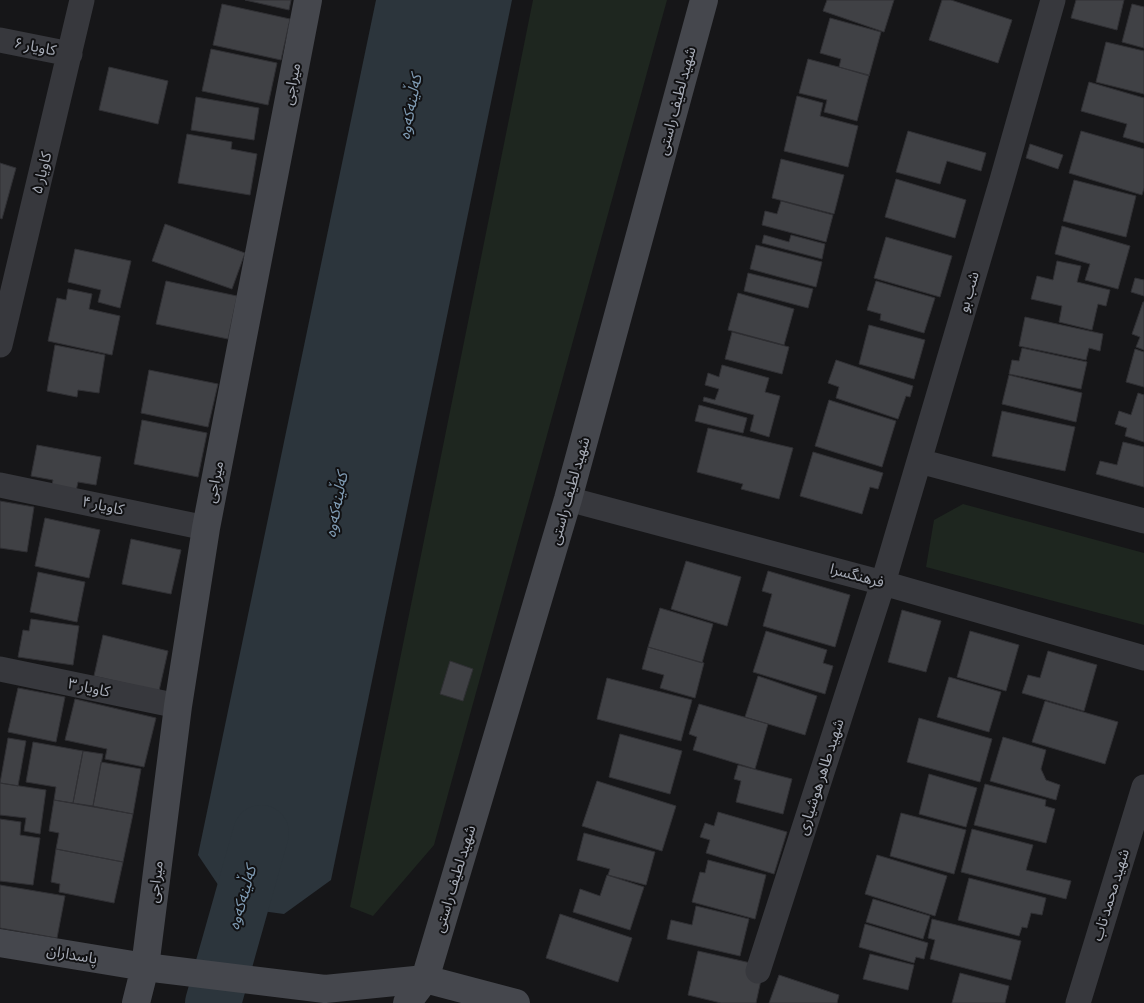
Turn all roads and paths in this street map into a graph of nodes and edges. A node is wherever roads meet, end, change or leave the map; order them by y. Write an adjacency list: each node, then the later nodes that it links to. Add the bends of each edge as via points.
1 (82, 0): 6 (street, کاویار ۵)
2 (308, 0): 12 (main road, میراجی)
3 (704, 0): 10 (main road, شهید لطیف راستی)
4 (1053, 0): 8 (street, شب بو)
5 (0, 40): 6 (street, کاویار ۶)
6 (70, 54): 7 (street, کاویار ۵)
7 (0, 345)
8 (919, 461): 11 (street); 13 (street, شب بو)
9 (0, 485): 12 (street, کاویار ۴)
10 (568, 499): 13 (street, فرهنگسرا); 21 (main road, شهید لطیف راستی)
11 (1144, 520)
12 (206, 528): 16 (main road, میراجی)
13 (883, 583): 14 (street, فرهنگسرا); 20 (street, شهید طاهر هوشیاری)
14 (1144, 658)
15 (0, 670): 16 (street, کاویار ۳)
16 (178, 706): 19 (main road, میراجی)
17 (1144, 787): 25 (street, شهید محمد تاب)
18 (0, 942): 19 (main road, پاسداران)
19 (145, 967): 21 (main road, پاسداران, via 325,989); 22 (main road, میراجی)
20 (758, 971)
21 (425, 979): 23 (main road); 24 (main road)
22 (136, 1003)
23 (407, 1003)
24 (516, 1003)
25 (1078, 1003)

